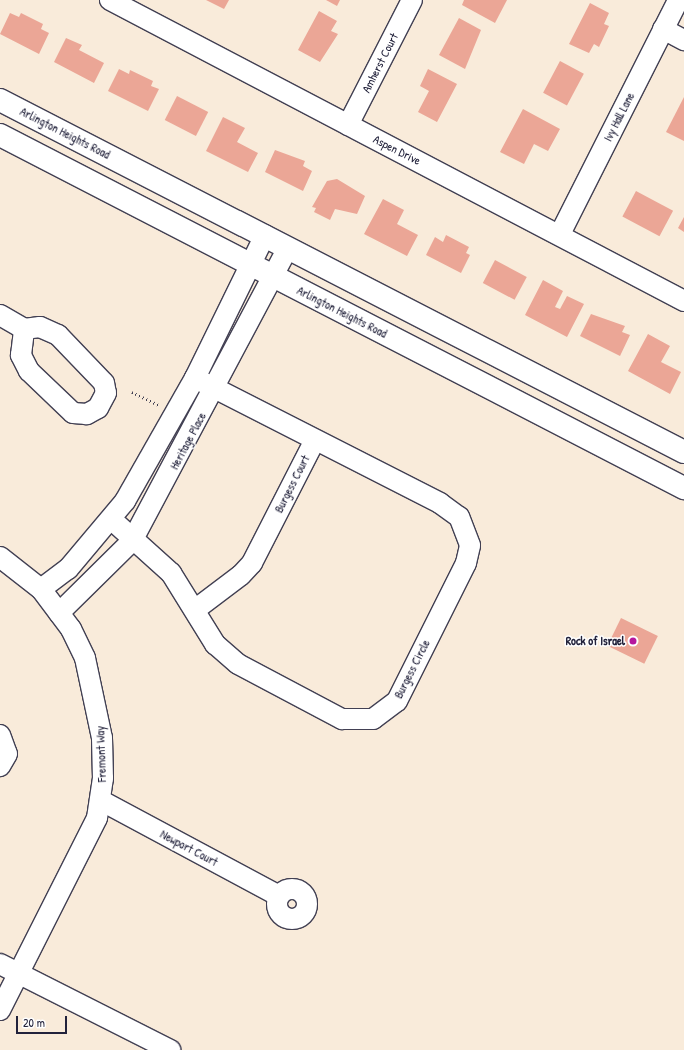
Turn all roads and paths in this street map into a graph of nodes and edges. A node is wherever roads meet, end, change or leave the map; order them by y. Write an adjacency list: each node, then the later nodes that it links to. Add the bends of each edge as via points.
1 (110, 0): 4 (street, Aspen Drive)
2 (412, 0): 8 (street, Amherst Court)
3 (678, 0): 5 (street, Ivy Hall Lane)
4 (142, 7): 8 (street, Aspen Drive)
5 (663, 29): 6 (street); 10 (street, Ivy Hall Lane)
6 (684, 40)
7 (0, 100): 11 (main road, Arlington Heights Road)
8 (348, 125): 10 (street, Aspen Drive)
9 (0, 135): 13 (main road, Arlington Heights Road)
10 (560, 234): 15 (street, Aspen Drive)
11 (265, 235): 12 (main road, Arlington Heights Road); 13 (street, Heritage Place)
12 (288, 248): 14 (street, Heritage Place); 23 (main road, Arlington Heights Road)
13 (250, 265): 14 (main road, Arlington Heights Road); 18 (street, Heritage Place)
14 (274, 277): 19 (street, Heritage Place); 24 (main road, Arlington Heights Road)
15 (684, 301)
16 (0, 316): 17 (street)
17 (24, 329): 17 (street, via 21,355 29,371 73,413 87,414 98,408 106,393 100,377 52,331 40,327)
18 (195, 378): 19 (street); 25 (street, Heritage Place)
19 (215, 389): 22 (street); 26 (street, Heritage Place)
20 (132, 392): 21 (path)
21 (160, 406)
22 (315, 440): 29 (street, Burgess Court, via 252,563 242,576); 29 (street, Burgess Circle, via 440,503 459,517 467,531 470,546 466,562 397,700 373,719 342,719 238,664 215,644)
23 (684, 452)
24 (683, 484)
25 (111, 519): 26 (street, Burgess Circle); 28 (street, Heritage Place, via 68,569)
26 (132, 542): 29 (street, Burgess Circle, via 171,573); 30 (street, Heritage Place)
27 (0, 557): 28 (street, Fremont Way)
28 (41, 589): 30 (street, Fremont Way)
29 (196, 609)
30 (59, 613): 33 (street, Fremont Way, via 86,658 95,692 102,738)
31 (0, 735): 32 (street, via 7,754)
32 (0, 766)
33 (100, 800): 34 (street, Newport Court); 36 (street, Fremont Way, via 97,818 71,875)
34 (279, 896)
35 (0, 964): 36 (street)
36 (18, 973): 37 (street, Fremont Way); 38 (street)
37 (0, 1010)
38 (170, 1050)

